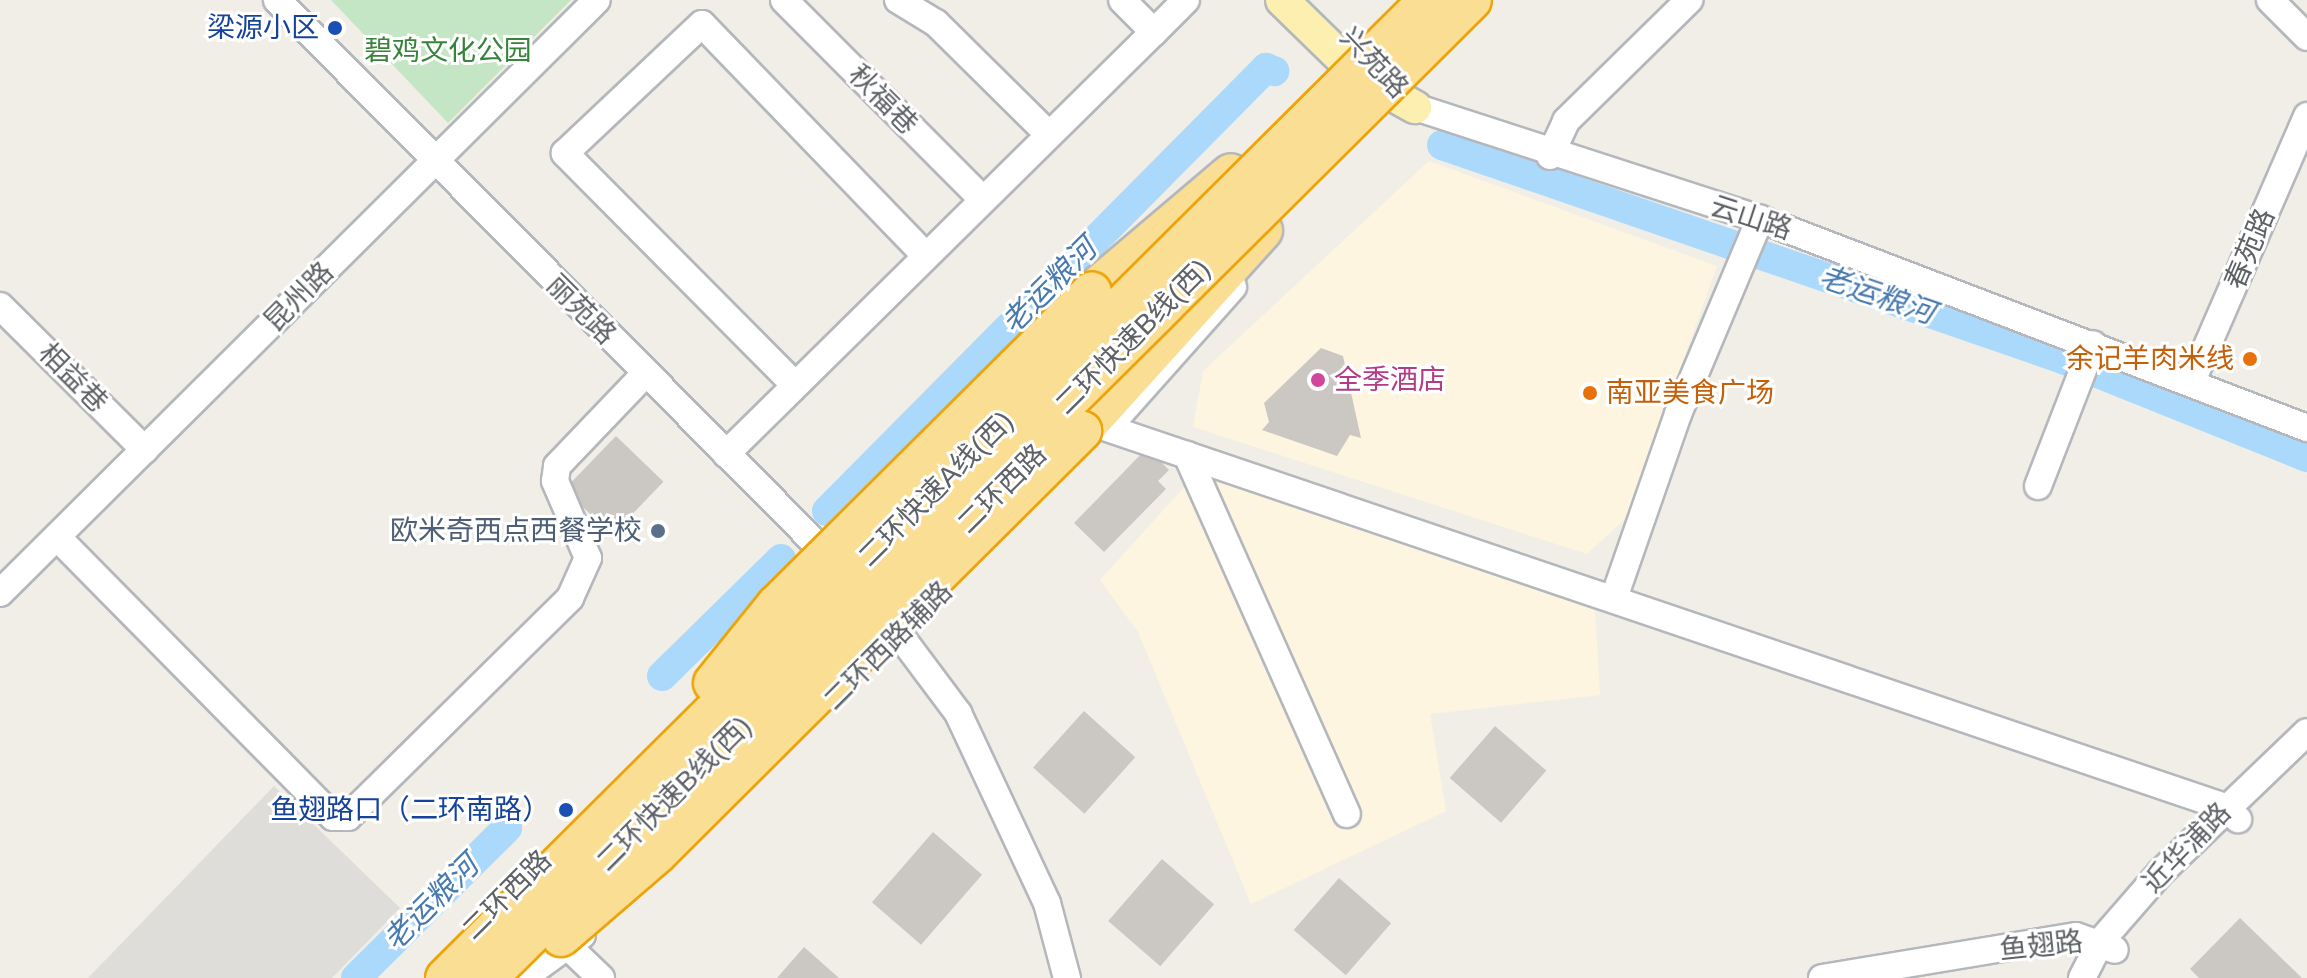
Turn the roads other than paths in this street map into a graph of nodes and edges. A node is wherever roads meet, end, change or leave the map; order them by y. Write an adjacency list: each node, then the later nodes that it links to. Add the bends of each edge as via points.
1 (277, 0): 22 (street, 丽苑路)
2 (597, 0): 22 (street, 昆州路)
3 (784, 0): 24 (street, 秋福巷)
4 (898, 0): 20 (street, via 936,23)
5 (1122, 0): 15 (street)
6 (1186, 0): 15 (street)
7 (1282, 0): 17 (main road, 兴苑路)
8 (1314, 0): 17 (main road, 兴苑路)
9 (1406, 0): 17 (main road, 二环西路)
10 (1428, 0): 48 (highway, 二环快速A线(西), bridge)
11 (1472, 0): 53 (highway, 二环快速B线(西), bridge)
12 (1494, 0): 18 (main road, 二环西路)
13 (2270, 0): 16 (street)
14 (1677, 4): 21 (street, via 1566,121)
15 (1154, 32): 20 (street)
16 (2307, 37)
17 (1352, 53): 18 (main road, 兴苑路); 23 (main road, 二环西路)
18 (1404, 98): 21 (street, 云山路); 25 (main road, 二环西路)
19 (2307, 116): 31 (street, 春苑路)
20 (1049, 135): 24 (street)
21 (1550, 156): 26 (street, 云山路)
22 (434, 162): 30 (street, 丽苑路); 35 (street, 昆州路)
23 (1239, 166): 40 (main road, 二环西路); 48 (highway, bridge, via 1092,291 776,605 647,765)
24 (983, 200): 27 (street)
25 (1282, 210): 34 (highway); 43 (main road, 二环西路)
26 (1750, 240): 29 (street, 云山路); 42 (street)
27 (926, 256): 32 (street); 32 (street, via 702,24 565,153)
28 (0, 306): 35 (street, 相益巷)
29 (2091, 350): 31 (street, 云山路); 38 (street)
30 (645, 374): 36 (street, 丽苑路); 39 (street, via 557,466 555,481 588,558 570,598 348,817 333,817)
31 (2192, 381): 33 (street, 云山路)
32 (795, 385): 36 (street)
33 (2307, 428)
34 (1095, 430): 37 (street); 43 (street, 二环西路辅路); 54 (highway, bridge, via 657,854)
35 (145, 450): 39 (street, 昆州路)
36 (726, 454): 40 (street, 丽苑路)
37 (1187, 455): 42 (street); 47 (street)
38 (2038, 486)
39 (57, 537): 41 (street, 昆州路)
40 (838, 565): 43 (street, 丽苑路); 48 (main road, 二环西路)
41 (0, 593)
42 (1614, 598): 46 (street)
43 (890, 620): 49 (main road, 二环西路); 57 (street, 丽苑路, via 958,713 1047,903)
44 (2307, 732): 46 (street, 近华浦路)
45 (2307, 755): 46 (street, 近华浦路)
46 (2232, 813): 50 (street, 近华浦路)
47 (1347, 814)
48 (523, 890): 49 (street); 51 (main road, 二环西路); 52 (highway, 二环快速A线(西), bridge)
49 (561, 940): 54 (main road, 二环西路); 55 (street); 56 (street)
50 (2108, 946): 58 (street, 鱼翅路, via 2076,936); 59 (street, 近华浦路); 60 (street, 近华浦路)
51 (425, 978)
52 (445, 978)
53 (488, 978)
54 (509, 978)
55 (523, 978)
56 (601, 978)
57 (1067, 978)
58 (1822, 978)
59 (2082, 978)
60 (2101, 978)

